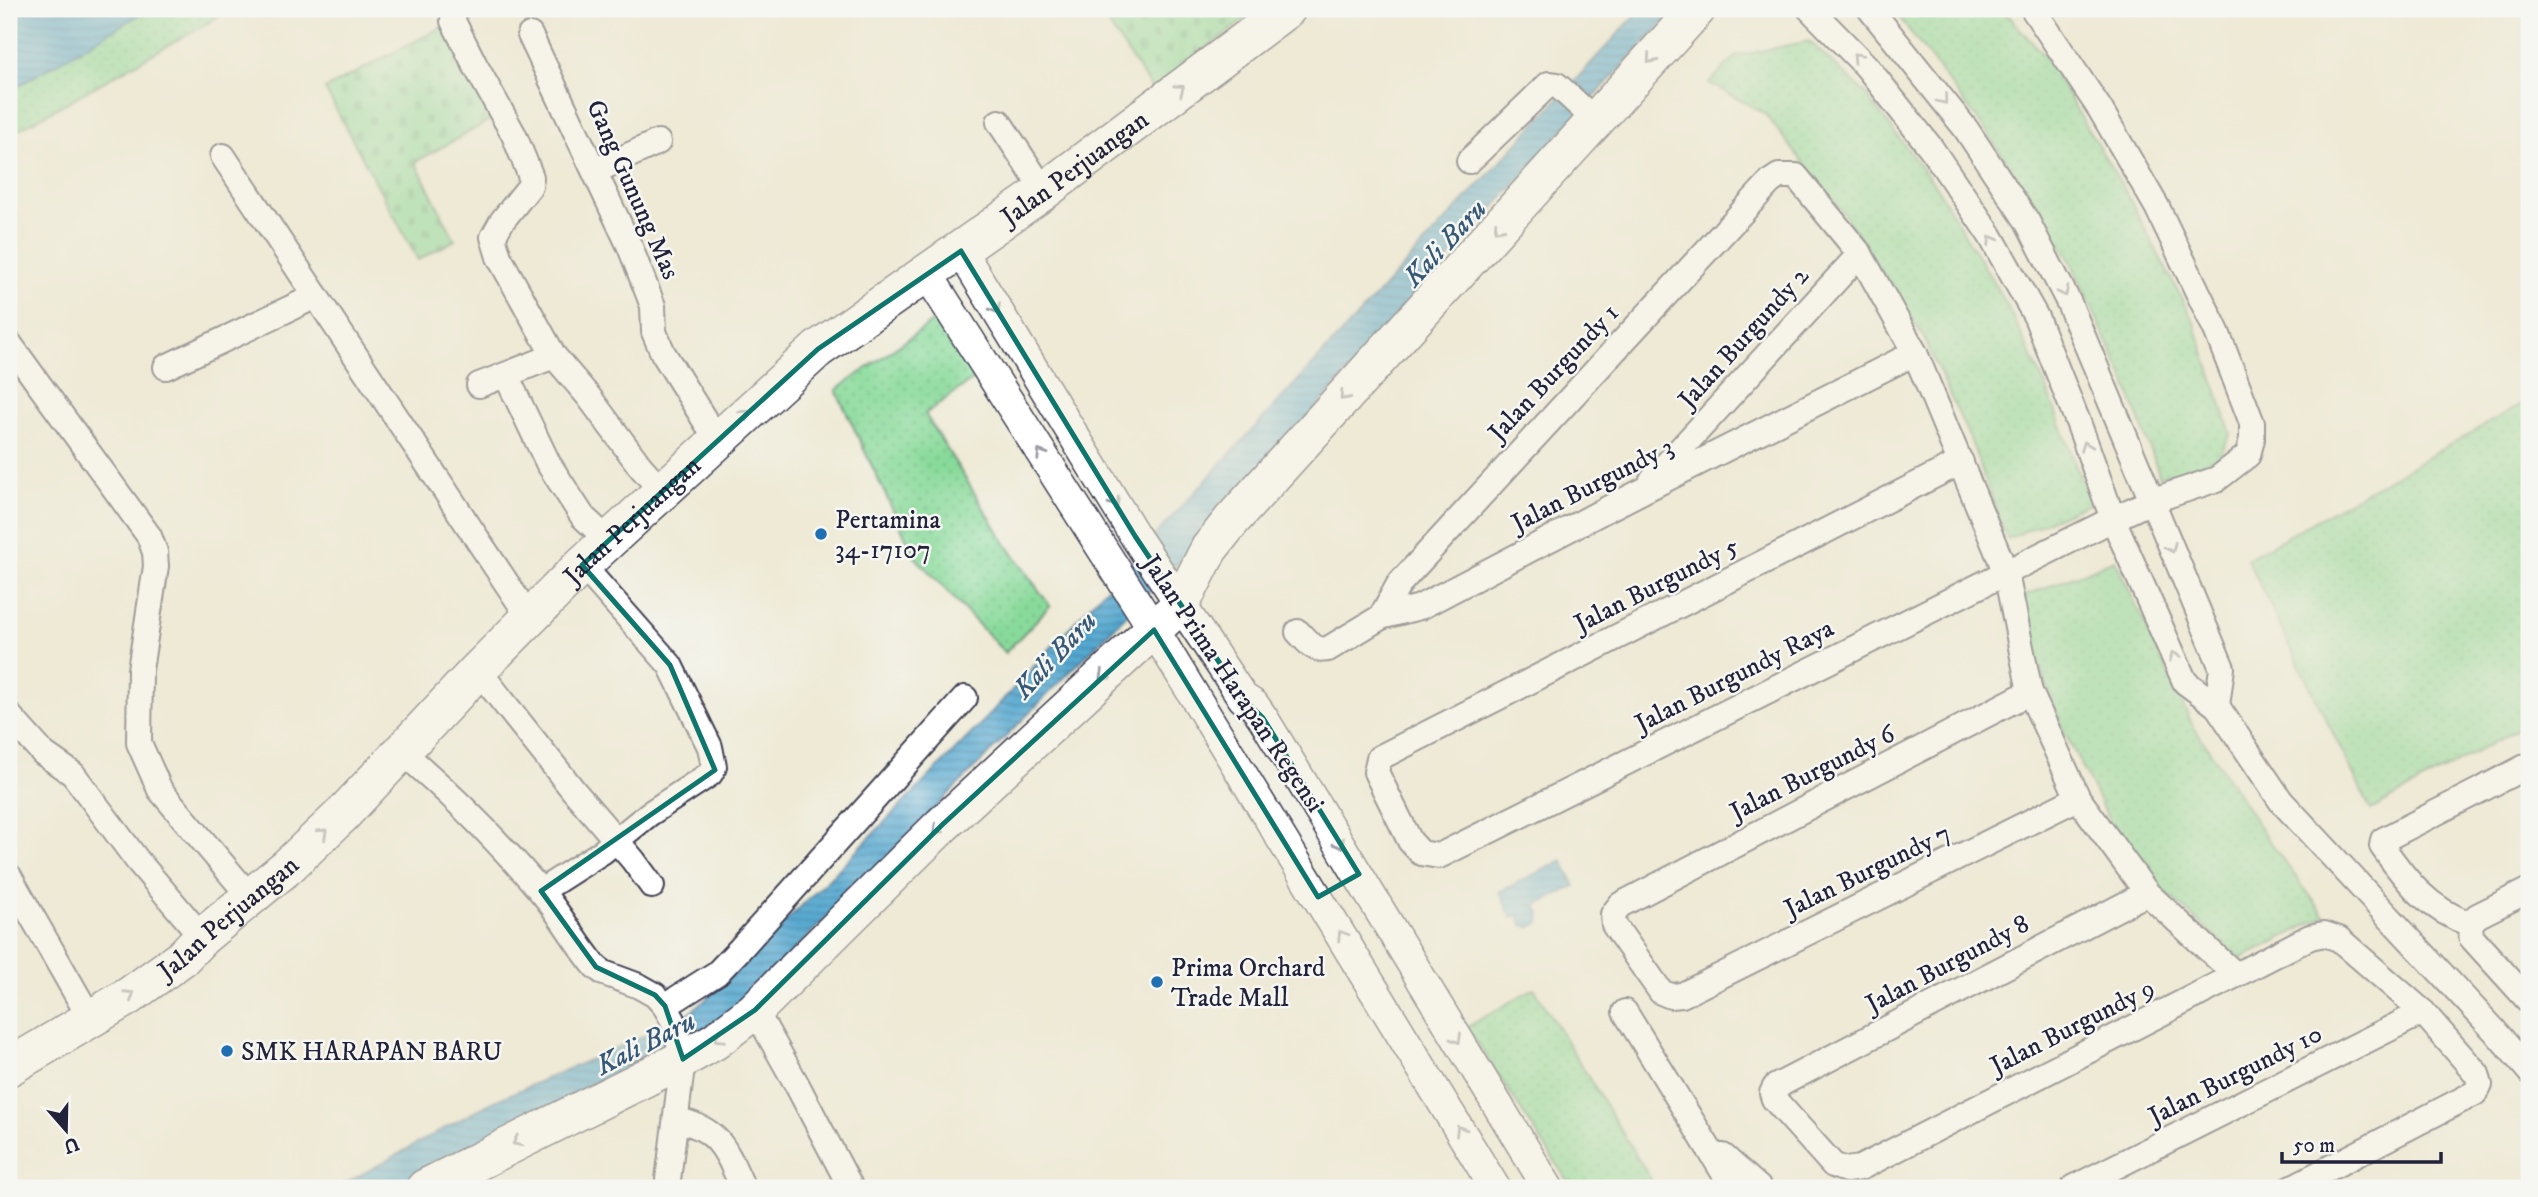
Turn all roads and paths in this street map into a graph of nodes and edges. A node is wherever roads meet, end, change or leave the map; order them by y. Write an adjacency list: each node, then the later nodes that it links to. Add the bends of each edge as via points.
1 (454, 9): 21 (street, via 453,21 514,135 531,177 530,186 493,237 499,257)
2 (1287, 9): 14 (main road, Jalan Perjuangan, one-way to 2)
3 (1811, 9): 30 (street, one-way to 3, via 2036,317 1990,236 1931,148 1867,67)
4 (1870, 9): 29 (street, one-way to 29, via 1966,129 2027,221 2070,303)
5 (2033, 9): 29 (street, Jalan Burgundy Raya, via 2101,109 2157,207 2217,332 2252,423 2248,455 2235,466 2217,479)
6 (1703, 10): 8 (main road, one-way to 8)
7 (530, 35): 13 (street, Gang Gunung Mas)
8 (1591, 117): 12 (street, via 1557,85 1544,86); 34 (main road, one-way to 34, via 1232,520)
9 (999, 122): 14 (street)
10 (658, 142): 13 (street)
11 (223, 156): 18 (street)
12 (1469, 161)
13 (595, 171): 25 (street, Gang Gunung Mas, via 649,292 654,332 663,353)
14 (1044, 191): 15 (main road, Jalan Perjuangan)
15 (961, 251): 17 (main road, Jalan Perjuangan); 34 (street, Jalan Prima Harapan Regensi, one-way to 34)
16 (1860, 254): 20 (street); 28 (street, Jalan Burgundy 2); 36 (street, Jalan Burgundy 1, via 1796,176 1779,176 1770,182 1399,584)
17 (926, 272): 25 (main road, Jalan Perjuangan, one-way to 17, via 818,349); 37 (street, Jalan Prima Harapan Regensi, one-way to 17)
18 (316, 296): 22 (street); 35 (street)
19 (9, 343): 59 (street, via 149,536 156,566 140,670 139,743 160,790)
20 (1915, 353): 26 (street); 28 (street, Jalan Burgundy 3)
21 (554, 356): 23 (street); 27 (street)
22 (166, 367)
23 (506, 375): 24 (street); 31 (street, via 548,463 583,517)
24 (479, 385)
25 (717, 440): 27 (main road, Jalan Perjuangan)
26 (1961, 462): 33 (street); 51 (street, Jalan Burgundy 5, via 1379,758 1376,772 1410,841 1421,853)
27 (662, 491): 31 (main road, Jalan Perjuangan)
28 (1642, 491): 36 (street, Jalan Burgundy 3, via 1420,607)
29 (2151, 502): 30 (street, Jalan Burgundy Raya); 42 (street, one-way to 42, via 2222,668)
30 (2113, 519): 33 (street, Jalan Burgundy Raya); 42 (street, one-way to 30, via 2185,682)
31 (608, 540): 32 (main road, Jalan Perjuangan)
32 (582, 565): 35 (main road, Jalan Perjuangan); 50 (street, via 670,665 713,758 710,774)
33 (2006, 573): 40 (street); 51 (street, Jalan Burgundy Raya)
34 (1174, 593): 37 (main road); 43 (street, Jalan Prima Harapan Regensi)
35 (529, 617): 39 (main road, Jalan Perjuangan)
36 (1381, 617): 38 (street, Jalan Burgundy 3, via 1322,651)
37 (1146, 618): 45 (street, Jalan Prima Harapan Regensi); 65 (main road, one-way to 65)
38 (1298, 632)
39 (478, 670): 46 (main road, Jalan Perjuangan); 50 (street)
40 (2030, 692): 49 (street); 63 (street, Jalan Burgundy 6, via 1620,905 1613,914 1614,925 1661,992)
41 (965, 698): 68 (street, via 740,949)
42 (2217, 706): 72 (street, via 2281,801)
43 (1253, 708): 45 (street, via 1231,697 1213,707); 47 (street, via 1262,732 1243,748); 52 (street, Jalan Prima Harapan Regensi, one-way to 52)
44 (9, 715): 61 (street, via 43,753 73,774)
45 (1208, 720): 47 (street, Jalan Prima Harapan Regensi)
46 (401, 751): 56 (street, via 467,810); 59 (main road, Jalan Perjuangan, one-way to 46, via 342,815)
47 (1228, 751): 58 (street, Jalan Prima Harapan Regensi)
48 (2529, 765): 60 (street, via 2383,840 2382,846 2423,898 2448,916)
49 (2078, 798): 57 (street); 63 (street, Jalan Burgundy 7)
50 (617, 840): 54 (street); 56 (street)
51 (1439, 856)
52 (1359, 874): 58 (street); 73 (street, Jalan Prima Harapan Regensi, one-way to 73)
53 (9, 877): 69 (street)
54 (652, 886)
55 (2529, 890): 60 (street)
56 (541, 891): 68 (street, via 596,967 655,995)
57 (2147, 893): 62 (street); 77 (street, Jalan Burgundy 8, via 1775,1087 1774,1098 1833,1165 1846,1170)
58 (1318, 897): 74 (street, Jalan Prima Harapan Regensi, one-way to 58)
59 (251, 898): 61 (main road, Jalan Perjuangan)
60 (2474, 920): 64 (street, via 2471,937)
61 (202, 937): 69 (main road, Jalan Perjuangan, one-way to 61, via 161,974)
62 (2236, 975): 67 (street, Jalan Burgundy 9, via 2324,934 2339,939); 77 (street, Jalan Burgundy 9)
63 (1682, 995)
64 (2529, 1001)
65 (755, 1010): 70 (main road, one-way to 70, via 715,1041); 81 (street)
66 (1625, 1012): 76 (street)
67 (2423, 1012): 86 (street, Jalan Burgundy 10); 87 (street, via 2477,1074 2480,1085 2475,1093)
68 (669, 1013): 70 (street)
69 (90, 1018): 71 (main road, Jalan Perjuangan)
70 (683, 1056): 75 (street); 78 (main road, one-way to 78)
71 (9, 1067)
72 (2529, 1071)
73 (1479, 1076): 74 (street); 83 (street, Jalan Prima Harapan Regensi)
74 (1441, 1098): 82 (street, Jalan Prima Harapan Regensi, one-way to 74)
75 (676, 1120): 79 (street); 80 (street, via 716,1135)
76 (1707, 1142): 84 (street); 85 (street)
77 (1860, 1168)
78 (425, 1188)
79 (667, 1188)
80 (743, 1188)
81 (850, 1188)
82 (1495, 1188)
83 (1548, 1188)
84 (1733, 1188)
85 (1759, 1188)
86 (2073, 1188)
87 (2291, 1188)

